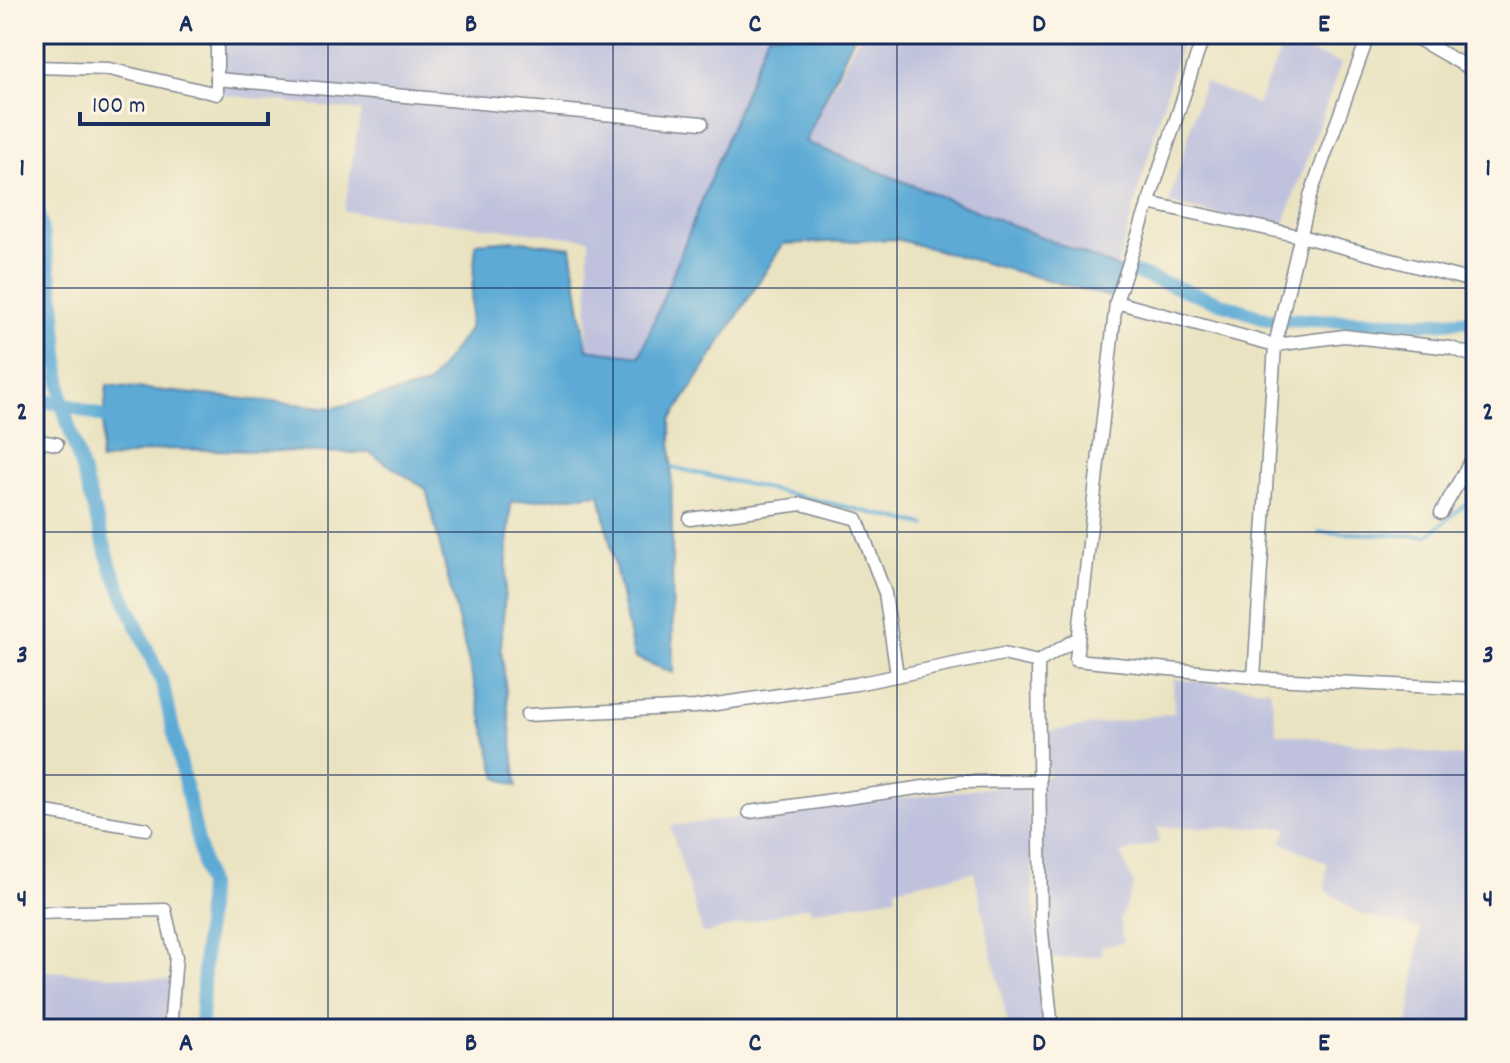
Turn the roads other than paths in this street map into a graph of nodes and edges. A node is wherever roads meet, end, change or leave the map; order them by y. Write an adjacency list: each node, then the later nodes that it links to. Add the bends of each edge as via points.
1 (217, 34): 7 (street)
2 (1204, 34): 9 (street)
3 (1369, 34): 10 (street)
4 (1409, 34): 6 (street)
5 (34, 67): 7 (street, via 109,69 217,94)
6 (1476, 72)
7 (217, 79): 8 (street)
8 (702, 123)
9 (1148, 203): 10 (street); 12 (street)
10 (1300, 236): 11 (street); 13 (street)
11 (1476, 282)
12 (1116, 302): 13 (street); 20 (street)
13 (1275, 345): 14 (street, via 1344,336 1451,348); 23 (street)
14 (1476, 357)
15 (34, 440): 16 (street)
16 (57, 444)
17 (1476, 452): 18 (street)
18 (1441, 513)
19 (690, 519): 22 (street, via 802,504 857,519 885,593)
20 (1078, 638): 21 (street); 23 (street, via 1076,660)
21 (1038, 662): 22 (street, via 1003,654); 26 (street)
22 (897, 675): 25 (street, via 695,707)
23 (1254, 678): 24 (street)
24 (1476, 689)
25 (527, 715)
26 (1039, 781): 28 (street, via 959,782); 32 (street, via 1041,922)
27 (34, 810): 29 (street)
28 (749, 812)
29 (146, 829)
30 (34, 913): 31 (street, via 165,910 176,957)
31 (170, 1029)
32 (1052, 1029)

